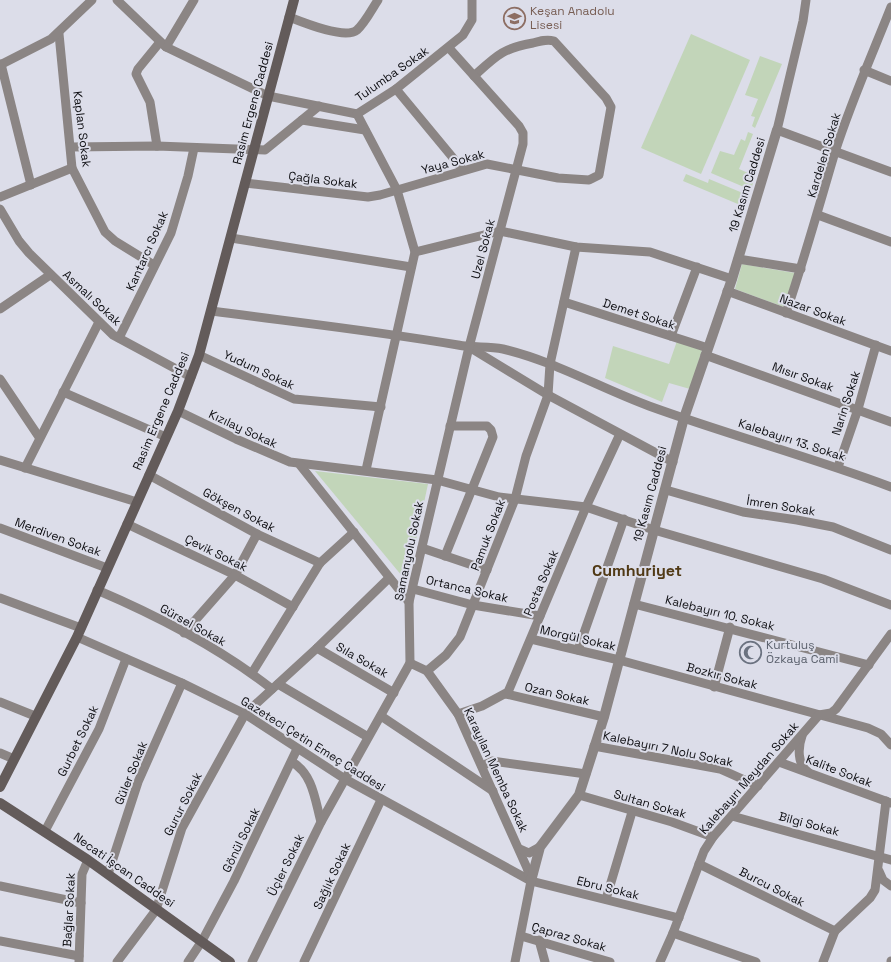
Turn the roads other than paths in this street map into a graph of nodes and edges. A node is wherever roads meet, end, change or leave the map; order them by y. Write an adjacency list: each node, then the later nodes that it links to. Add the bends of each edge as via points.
1 (92, 0): 10 (street)
2 (116, 0): 11 (street, Tulumba Sokak)
3 (194, 0): 11 (street)
4 (294, 0): 9 (main road, Rasim Ergene Caddesi)
5 (378, 0): 9 (street, via 357,30 350,33 324,30)
6 (472, 0): 12 (street, Tulumba Sokak, via 470,26)
7 (806, 0): 23 (street)
8 (890, 12): 14 (street, Kardelen Sokak)
9 (289, 17): 18 (main road, Rasim Ergene Caddesi)
10 (59, 34): 13 (street); 25 (street, Kaplan Sokak)
11 (163, 44): 18 (street, Tulumba Sokak); 24 (street, via 136,74 151,107)
12 (449, 48): 15 (street, Uzel Sokak); 17 (street, Tulumba Sokak)
13 (1, 64): 34 (street)
14 (864, 70): 16 (street); 28 (street, Kardelen Sokak)
15 (474, 76): 30 (street, Uzel Sokak, via 522,129 524,139); 30 (street, Yaya Sokak, via 510,48 551,40 557,43 610,104 612,111 600,171 596,178 558,178)
16 (891, 82)
17 (396, 89): 20 (street, Tulumba Sokak); 31 (street)
18 (268, 96): 19 (street, Tulumba Sokak); 27 (main road, Rasim Ergene Caddesi)
19 (319, 106): 20 (street, Tulumba Sokak); 21 (street)
20 (357, 114): 22 (street)
21 (302, 120): 22 (street); 27 (street, via 264,150)
22 (365, 130): 35 (street)
23 (777, 130): 28 (street); 44 (street, 19 Kasım Caddesi)
24 (157, 146): 25 (street); 26 (street)
25 (71, 147): 29 (street, Kaplan Sokak)
26 (194, 148): 27 (street); 45 (street, Kantarcı Sokak, via 175,221)
27 (254, 150): 33 (main road, Rasim Ergene Caddesi)
28 (836, 152): 32 (street); 38 (street, Kardelen Sokak)
29 (72, 168): 34 (street); 45 (street, Kaplan Sokak, via 105,232)
30 (516, 169): 31 (street, Yaya Sokak, via 487,164); 39 (street, Uzel Sokak)
31 (463, 170): 35 (street, Yaya Sokak)
32 (891, 172)
33 (245, 182): 35 (street, Çağla Sokak, via 368,197); 40 (main road, Rasim Ergene Caddesi)
34 (31, 185): 36 (street)
35 (396, 190): 43 (street)
36 (0, 197)
37 (0, 209): 49 (street, Asmalı Sokak, via 23,247)
38 (818, 215): 41 (street); 48 (street, Kardelen Sokak)
39 (500, 231): 42 (street); 43 (street); 61 (street, Uzel Sokak)
40 (231, 238): 46 (street); 54 (main road, Rasim Ergene Caddesi)
41 (891, 242)
42 (576, 247): 47 (street, via 644,251); 52 (street, Pamuk Sokak)
43 (415, 252): 46 (street)
44 (738, 259): 48 (street); 50 (street, 19 Kasım Caddesi)
45 (154, 265): 59 (street, Kantarcı Sokak)
46 (411, 267): 57 (street)
47 (697, 267): 50 (street); 58 (street)
48 (801, 269): 55 (street, Kardelen Sokak)
49 (50, 275): 53 (street); 56 (street, Asmalı Sokak)
50 (732, 279): 51 (street, 19 Kasım Caddesi)
51 (728, 292): 55 (street, Nazar Sokak); 63 (street, 19 Kasım Caddesi)
52 (564, 302): 58 (street, Demet Sokak); 65 (street, Pamuk Sokak)
53 (0, 309)
54 (212, 311): 57 (street); 64 (main road, Rasim Ergene Caddesi)
55 (786, 313): 60 (street, Nazar Sokak)
56 (99, 322): 59 (street, Asmalı Sokak); 68 (street)
57 (397, 335): 61 (street); 70 (street)
58 (671, 336): 63 (street, Demet Sokak)
59 (120, 338): 66 (street, Asmalı Sokak)
60 (876, 346): 62 (street, Nazar Sokak); 71 (street, Narin Sokak)
61 (469, 347): 65 (street, Kalebayırı 13. Sokak, via 498,348); 69 (street); 75 (street, Uzel Sokak)
62 (891, 350)
63 (707, 351): 71 (street, Mısır Sokak); 73 (street, 19 Kasım Caddesi)
64 (199, 355): 66 (main road, Rasim Ergene Caddesi); 70 (street, Yudum Sokak, via 294,399)
65 (550, 364): 69 (street, Pamuk Sokak); 73 (street, Kalebayırı 13. Sokak)
66 (191, 377): 72 (main road, Rasim Ergene Caddesi)
67 (0, 379): 78 (street)
68 (63, 392): 77 (street); 78 (street)
69 (548, 395): 76 (street); 90 (street, Pamuk Sokak, via 526,456)
70 (381, 407): 84 (street)
71 (858, 409): 74 (street, Mısır Sokak); 82 (street, Narin Sokak)
72 (178, 411): 77 (main road, Rasim Ergene Caddesi); 81 (street, Kızılay Sokak, via 266,453)
73 (684, 418): 80 (street, 19 Kasım Caddesi); 82 (street, Kalebayırı 13. Sokak)
74 (891, 422)
75 (450, 426): 86 (street, Uzel Sokak); 88 (street, via 487,426 493,433 492,442)
76 (620, 434): 80 (street); 92 (street, Posta Sokak)
77 (166, 437): 85 (main road, Rasim Ergene Caddesi)
78 (39, 438): 83 (street)
79 (0, 460): 83 (street)
80 (673, 462): 89 (street, 19 Kasım Caddesi)
81 (300, 465): 84 (street, Kızılay Sokak); 97 (street)
82 (838, 467): 87 (street, Kalebayırı 13. Sokak)
83 (25, 468): 91 (street)
84 (366, 470): 86 (street, Kızılay Sokak)
85 (149, 474): 91 (main road, Rasim Ergene Caddesi); 98 (street, Gökşen Sokak)
86 (437, 480): 88 (street, Kızılay Sokak); 99 (street, Samanyolu Sokak)
87 (891, 487)
88 (471, 490): 90 (street, Kızılay Sokak); 101 (street)
89 (666, 490): 96 (street, 19 Kasım Caddesi); 100 (street, İmren Sokak, via 743,512 833,527)
90 (515, 499): 92 (street, Kızılay Sokak); 104 (street, Pamuk Sokak)
91 (137, 502): 94 (main road, Rasim Ergene Caddesi)
92 (586, 507): 93 (street, Kızılay Sokak); 115 (street, Posta Sokak)
93 (624, 519): 96 (street, Kızılay Sokak); 122 (street)
94 (127, 524): 103 (main road, Rasim Ergene Caddesi); 105 (street, Çevik Sokak)
95 (0, 528): 103 (street, Merdiven Sokak)
96 (654, 530): 111 (street, 19 Kasım Caddesi); 113 (street, Kızılay Sokak, via 823,579)
97 (354, 532): 102 (street); 106 (street)
98 (257, 534): 102 (street, Gökşen Sokak); 105 (street)
99 (422, 548): 101 (street); 107 (street, Samanyolu Sokak)
100 (891, 550)
101 (445, 556): 104 (street)
102 (320, 563): 114 (street)
103 (107, 568): 108 (main road, Rasim Ergene Caddesi)
104 (487, 570): 112 (street, Pamuk Sokak)
105 (235, 575): 114 (street, Çevik Sokak); 118 (street)
106 (389, 578): 110 (street); 121 (street, Gurur Sokak)
107 (412, 589): 110 (street, Samanyolu Sokak); 112 (street, Ortanca Sokak)
108 (97, 590): 117 (main road, Rasim Ergene Caddesi); 118 (street, Gürsel Sokak)
109 (0, 598): 117 (street, Gazeteci Çetin Emeç Caddesi)
110 (409, 602): 125 (street, Samanyolu Sokak)
111 (634, 604): 116 (street, Kalebayırı 10. Sokak); 124 (street, 19 Kasım Caddesi)
112 (474, 605): 115 (street, Ortanca Sokak); 127 (street, Pamuk Sokak, via 457,642)
113 (891, 605)
114 (294, 607): 128 (street)
115 (540, 616): 120 (street, Posta Sokak)
116 (730, 627): 126 (street, Kalebayırı 10. Sokak); 131 (street)
117 (79, 633): 123 (street, Gazeteci Çetin Emeç Caddesi); 138 (main road, Rasim Ergene Caddesi)
118 (184, 633): 128 (street, Gürsel Sokak)
119 (891, 634): 126 (street, Kalebayırı Meydan Sokak)
120 (531, 639): 122 (street, Morgül Sokak); 133 (street, Posta Sokak)
121 (317, 648): 130 (street, Gurur Sokak); 132 (street, Sıla Sokak)
122 (578, 650): 124 (street, Morgül Sokak)
123 (126, 659): 129 (street, Gazeteci Çetin Emeç Caddesi); 165 (street, Gurbet Sokak, via 100,730)
124 (619, 660): 131 (street, Bozkır Sokak); 140 (street, 19 Kasım Caddesi)
125 (410, 663): 127 (street); 132 (street, Samanyolu Sokak)
126 (869, 664): 137 (street, Kalebayırı Meydan Sokak, via 836,709 831,713)
127 (427, 670): 136 (street, Karayılan Memba Sokak)
128 (252, 673): 130 (street, Gürsel Sokak)
129 (182, 683): 135 (street, Gazeteci Çetin Emeç Caddesi); 173 (street, Güler Sokak, via 138,782)
130 (275, 687): 135 (street, Gurur Sokak); 143 (street, Gürsel Sokak)
131 (714, 687): 137 (street, Bozkır Sokak)
132 (394, 693): 139 (street, Samanyolu Sokak)
133 (506, 694): 136 (street); 140 (street, Ozan Sokak)
134 (0, 702): 138 (street)
135 (245, 714): 146 (street, Gazeteci Çetin Emeç Caddesi); 180 (street, Gurur Sokak, via 182,828)
136 (458, 714): 151 (street, Karayılan Memba Sokak)
137 (819, 715): 141 (street, Kalebayırı Meydan Sokak); 142 (street, Bozkır Sokak)
138 (35, 716): 148 (main road, Rasim Ergene Caddesi)
139 (381, 716): 143 (street, Samanyolu Sokak); 157 (street)
140 (604, 717): 145 (street, 19 Kasım Caddesi)
141 (803, 734): 150 (street, Kalebayırı Meydan Sokak); 152 (street, via 800,758 803,767)
142 (888, 736): 144 (street)
143 (368, 737): 154 (street, Samanyolu Sokak)
144 (891, 745)
145 (594, 746): 153 (street, 19 Kasım Caddesi); 155 (street, Kalebayırı 7 Nolu Sokak, via 720,770)
146 (298, 749): 149 (street, Gönül Sokak); 154 (street, Gazeteci Çetin Emeç Caddesi)
147 (0, 753): 148 (street)
148 (14, 759): 156 (main road, Rasim Ergene Caddesi)
149 (292, 762): 164 (street, via 307,776); 187 (street, Gönül Sokak)
150 (780, 762): 152 (street, Kalite Sokak); 155 (street, Kalebayırı Meydan Sokak)
151 (482, 766): 153 (street, via 492,761); 157 (street, Karayılan Memba Sokak)
152 (809, 773): 160 (street, Kalite Sokak)
153 (586, 774): 158 (street, 19 Kasım Caddesi)
154 (344, 779): 159 (street, Gazeteci Çetin Emeç Caddesi); 164 (street, Üçler Sokak)
155 (758, 786): 163 (street, Kalebayırı Meydan Sokak)
156 (0, 787)
157 (494, 792): 168 (street, Karayılan Memba Sokak)
158 (579, 795): 162 (street, Sultan Sokak); 167 (street, 19 Kasım Caddesi)
159 (381, 800): 174 (street, Gazeteci Çetin Emeç Caddesi); 193 (street, Sağlık Sokak)
160 (888, 802): 169 (street)
161 (0, 803): 165 (main road, Necati İşcan Caddesi)
162 (632, 812): 166 (street, Sultan Sokak, via 672,822); 178 (street)
163 (732, 816): 166 (street, Kalebayırı Meydan Sokak); 169 (street, Bilgi Sokak)
164 (321, 822): 192 (street, Üçler Sokak)
165 (45, 831): 170 (main road, Necati İşcan Caddesi)
166 (713, 837): 172 (street, Kalebayırı Meydan Sokak)
167 (540, 847): 168 (street, via 529,853); 174 (street, 19 Kasım Caddesi)
168 (520, 849): 174 (street, Karayılan Memba Sokak)
169 (880, 855): 171 (street, Bilgi Sokak); 176 (street, via 880,876); 177 (street, via 876,885)
170 (88, 860): 173 (main road, Necati İşcan Caddesi); 179 (street, Bağlar Sokak, via 82,871)
171 (891, 860)
172 (699, 864): 181 (street, Kalebayırı Meydan Sokak); 182 (street, Burcu Sokak)
173 (108, 874): 180 (main road, Necati İşcan Caddesi)
174 (531, 881): 178 (street, Ebru Sokak); 184 (street)
175 (0, 886): 179 (street)
176 (891, 887): 177 (street, via 884,888)
177 (870, 898): 182 (street)
178 (606, 899): 181 (street, Ebru Sokak)
179 (80, 903): 188 (street, Bağlar Sokak)
180 (156, 910): 187 (main road, Necati İşcan Caddesi); 189 (street, Gurur Sokak)
181 (679, 918): 183 (street, Kalebayırı Meydan Sokak)
182 (835, 932): 199 (street)
183 (673, 933): 197 (street, Kalebayırı Meydan Sokak); 198 (street)
184 (521, 936): 185 (street, Çapraz Sokak); 194 (street)
185 (539, 940): 195 (street); 196 (street, Çapraz Sokak)
186 (0, 941): 188 (street)
187 (202, 941): 190 (street, Gönül Sokak); 191 (main road, Necati İşcan Caddesi)
188 (79, 959)
189 (117, 962)
190 (188, 962)
191 (230, 962)
192 (252, 962)
193 (304, 962)
194 (514, 962)
195 (545, 962)
196 (610, 962)
197 (660, 962)
198 (756, 962)
199 (823, 962)

